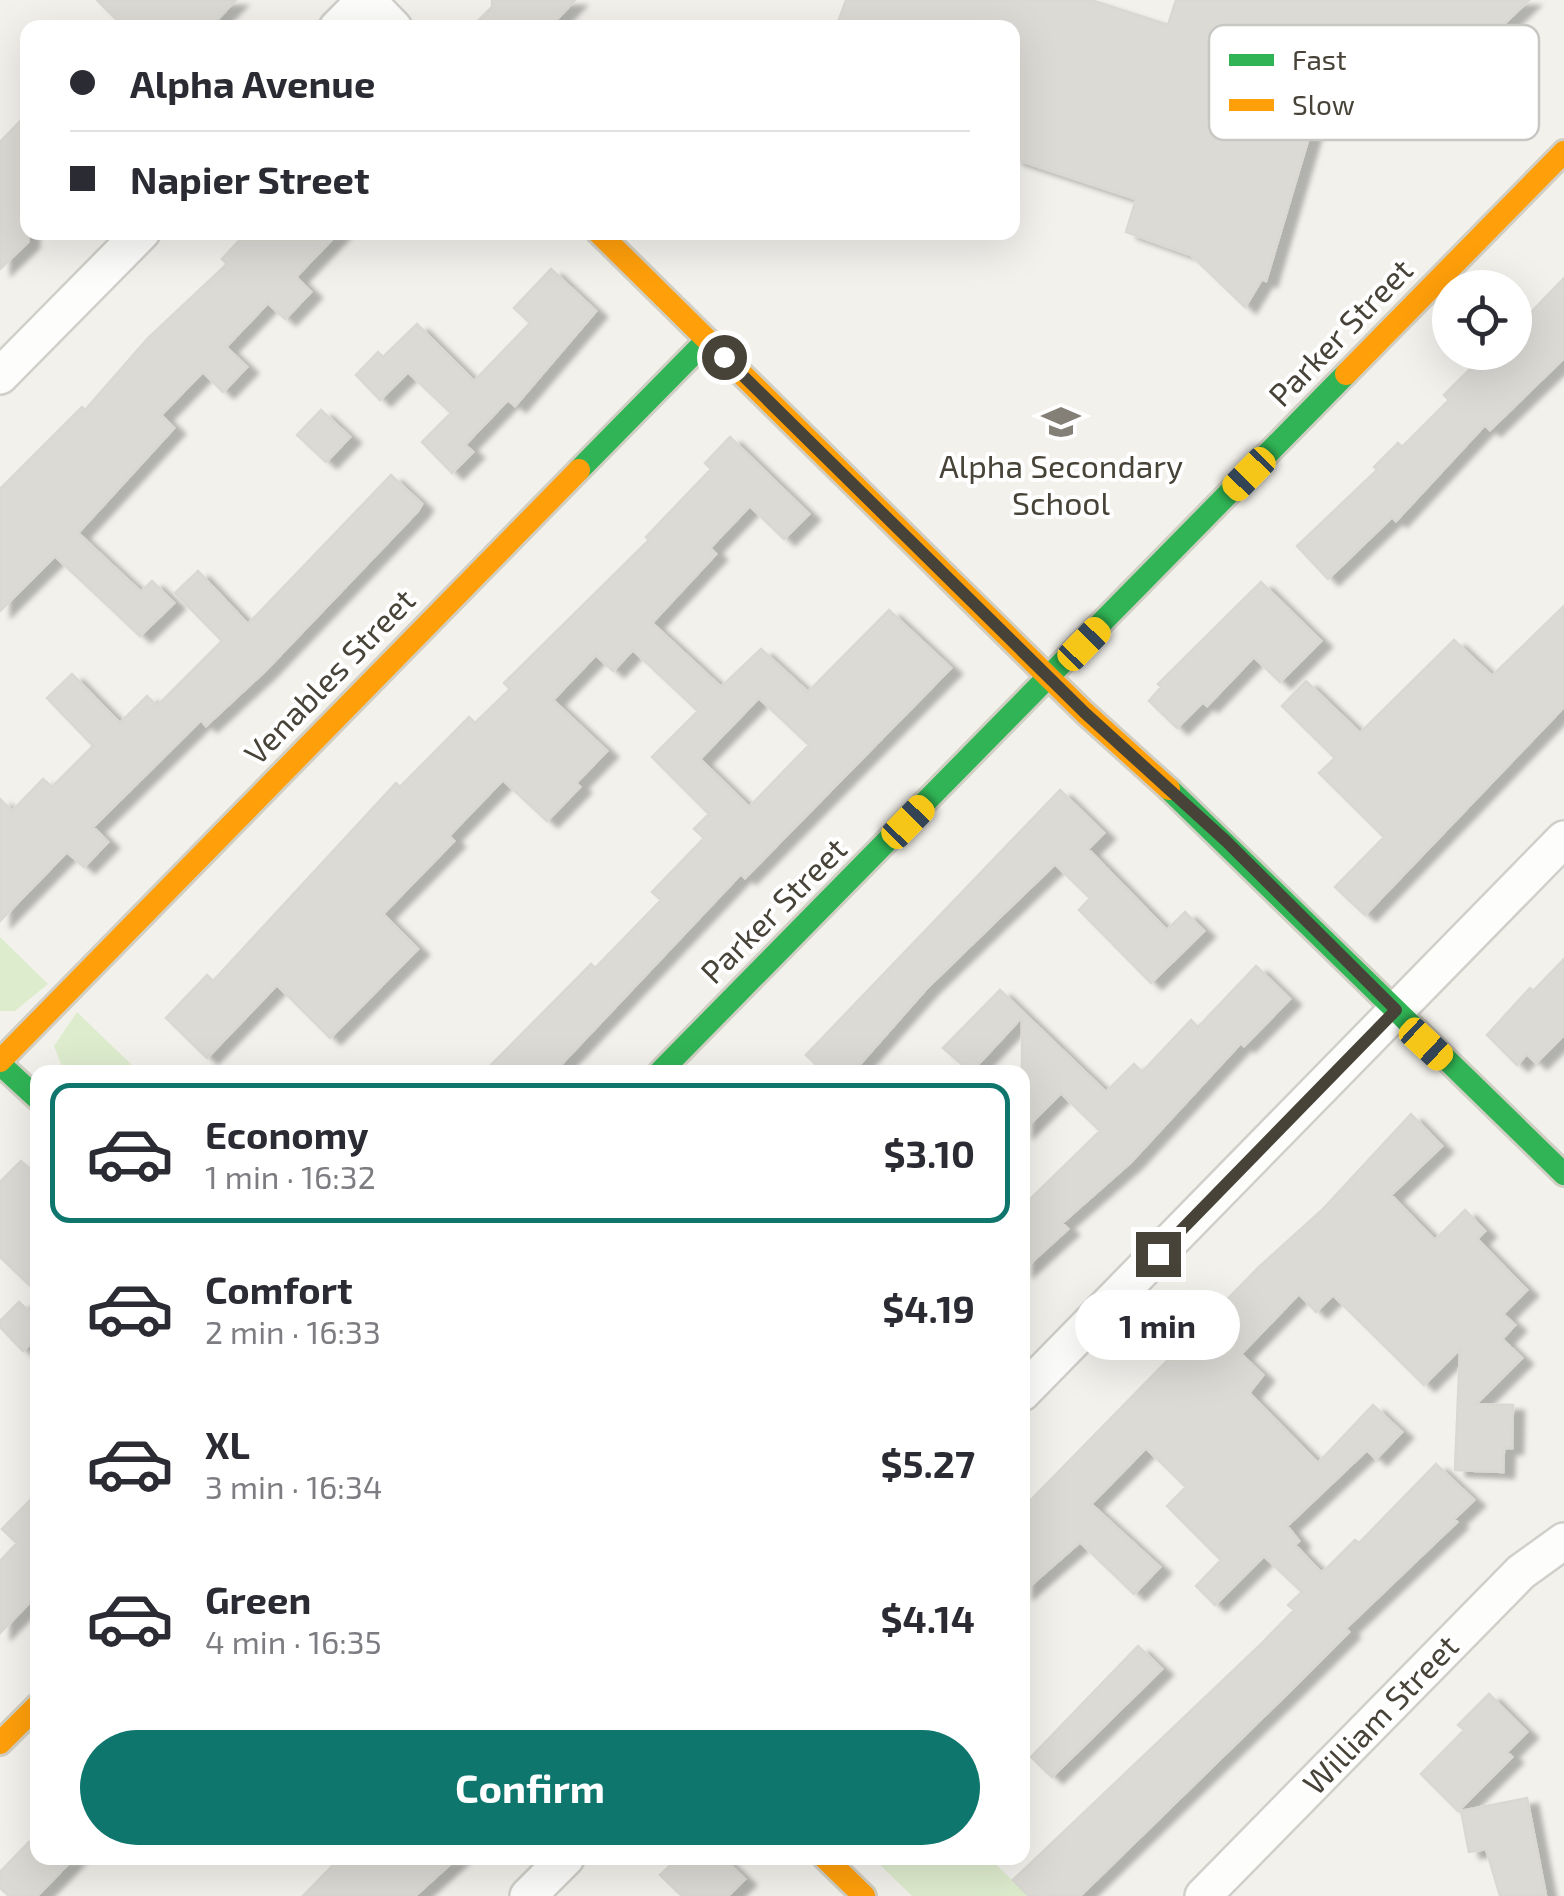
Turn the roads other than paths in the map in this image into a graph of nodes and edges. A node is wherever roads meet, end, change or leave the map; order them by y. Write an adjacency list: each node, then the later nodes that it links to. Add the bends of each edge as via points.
1 (366, 0): 2 (street); 3 (street)
2 (345, 20)
3 (386, 20)
4 (1564, 152): 9 (street, Parker Street)
5 (134, 240): 8 (street)
6 (606, 240): 7 (street)
7 (706, 340): 9 (street); 12 (street, Venables Street)
8 (0, 376)
9 (1050, 678): 11 (street); 13 (street, Parker Street)
10 (1564, 839): 11 (street)
11 (1396, 1010): 15 (street); 16 (street)
12 (0, 1062): 14 (street)
13 (667, 1065)
14 (30, 1091)
15 (1564, 1174)
16 (1030, 1385)
17 (1564, 1541): 24 (street, William Street, via 1521,1572)
18 (30, 1712): 19 (street)
19 (0, 1743)
20 (559, 1865): 22 (street)
21 (832, 1865): 23 (street)
22 (528, 1896)
23 (864, 1896)
24 (1203, 1896)

